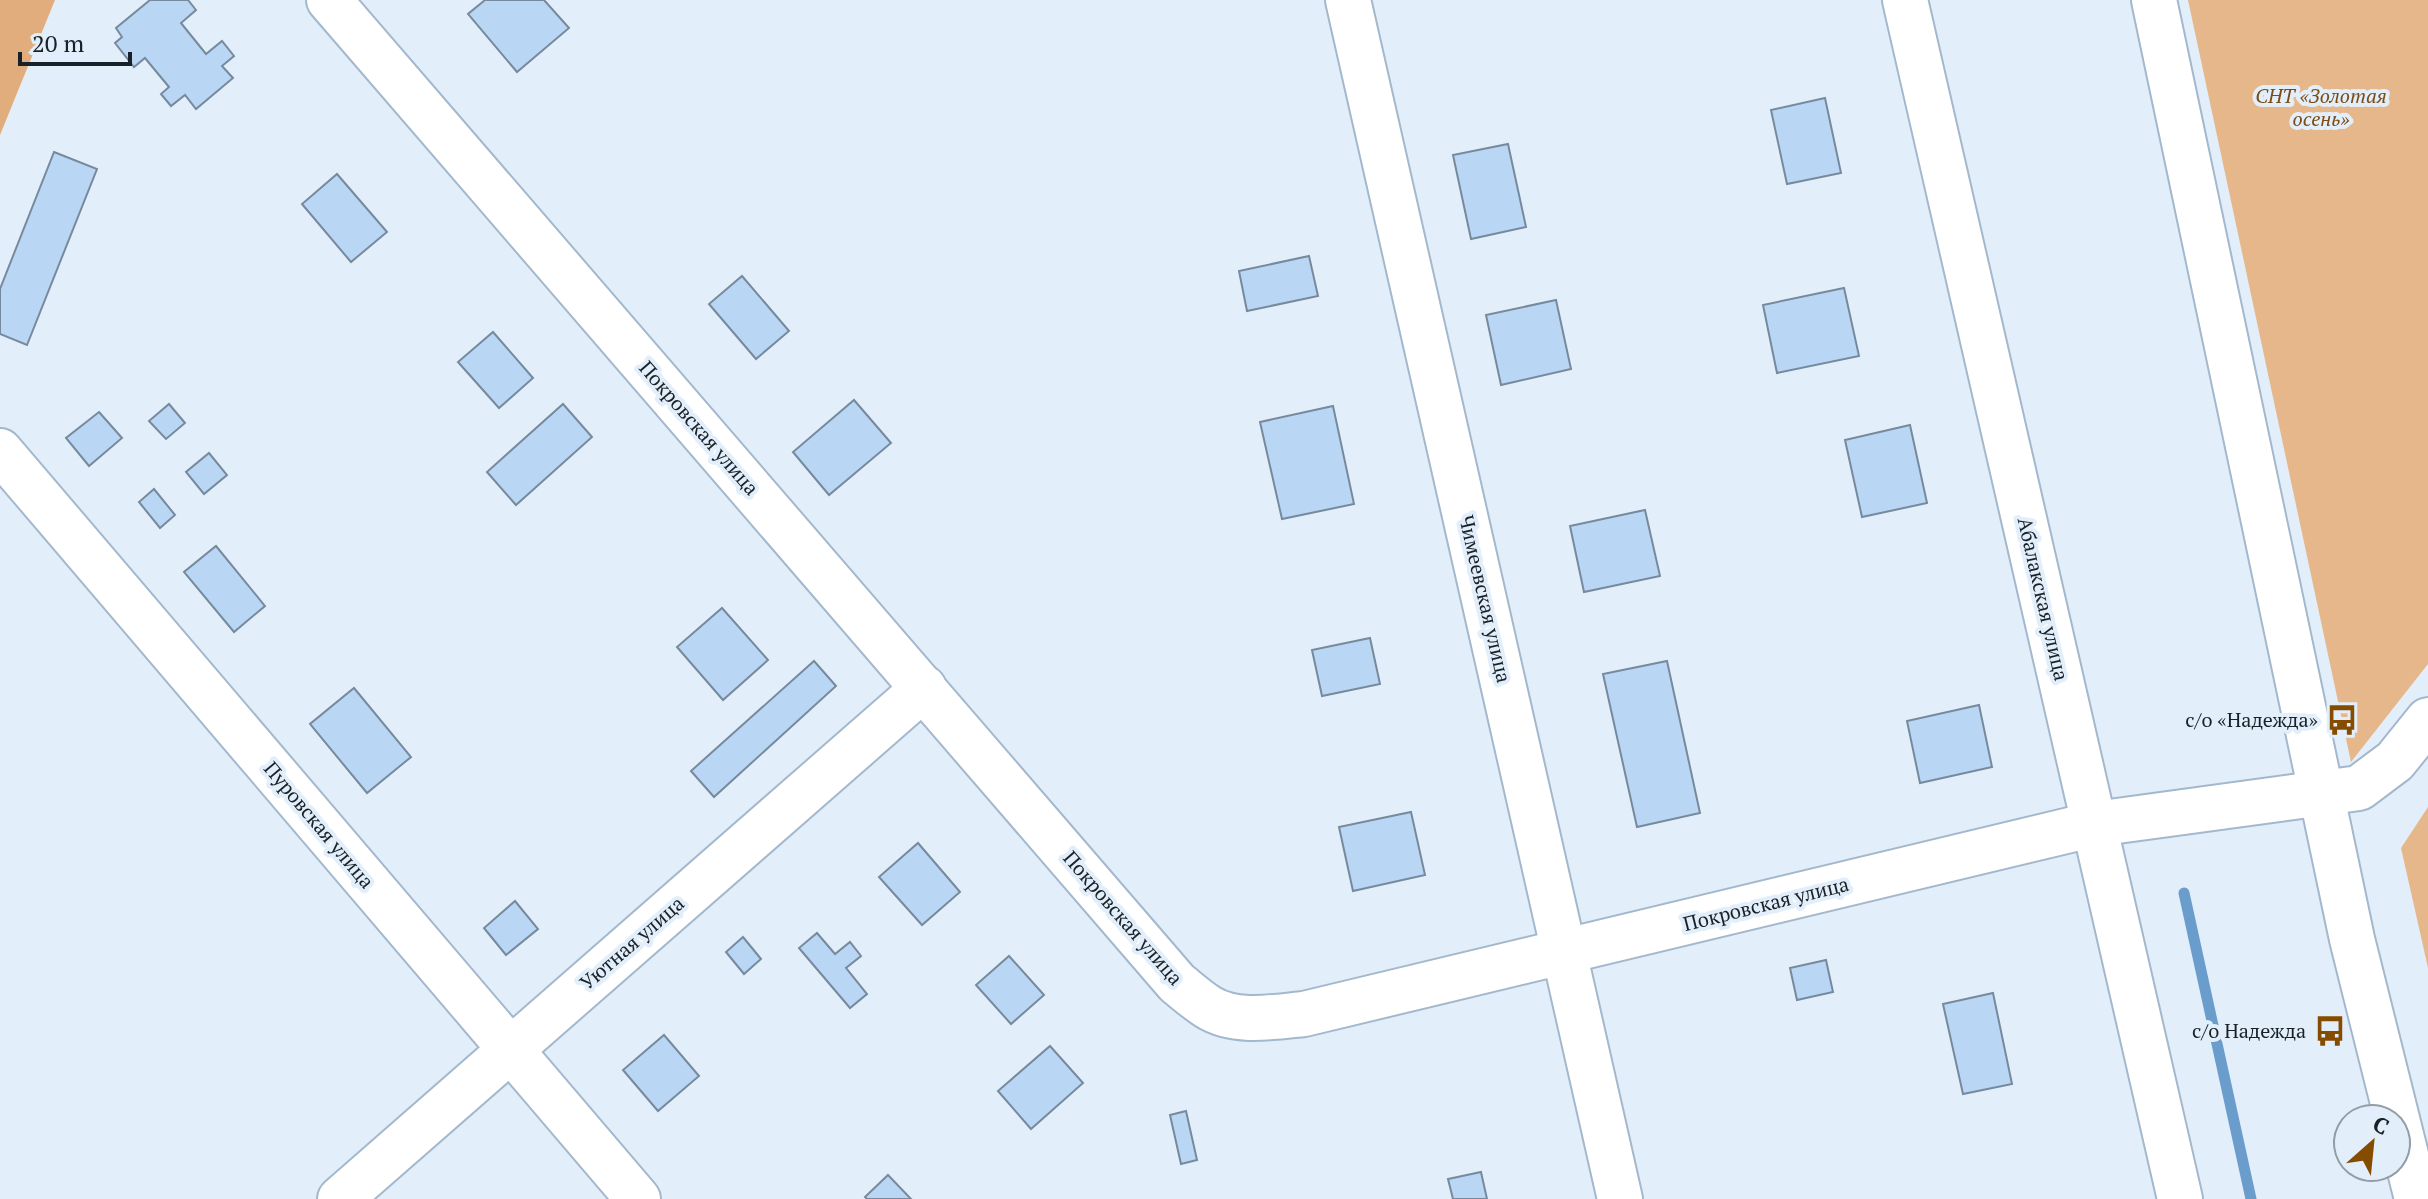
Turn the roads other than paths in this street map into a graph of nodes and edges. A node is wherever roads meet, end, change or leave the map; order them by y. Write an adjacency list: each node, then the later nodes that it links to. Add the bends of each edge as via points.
1 (329, 0): 6 (street, Покровская улица)
2 (1348, 0): 10 (street, Чимеевская улица)
3 (1905, 0): 9 (street, Абалакская улица)
4 (2154, 0): 8 (street)
5 (0, 451): 11 (street, Пуровская улица)
6 (924, 688): 10 (street, Покровская улица, via 1177,983 1210,1009 1243,1017 1304,1014); 11 (street, Уютная улица)
7 (2428, 720): 8 (street, Покровская улица, via 2395,761 2359,788)
8 (2320, 792): 9 (street, Покровская улица); 12 (street, via 2352,939)
9 (2095, 824): 10 (street, Покровская улица); 16 (street, Абалакская улица)
10 (1565, 953): 15 (street, Чимеевская улица)
11 (510, 1049): 13 (street, Уютная улица); 14 (street, Пуровская улица)
12 (2415, 1126): 17 (street)
13 (340, 1199)
14 (638, 1199)
15 (1620, 1199)
16 (2180, 1199)
17 (2417, 1199)

